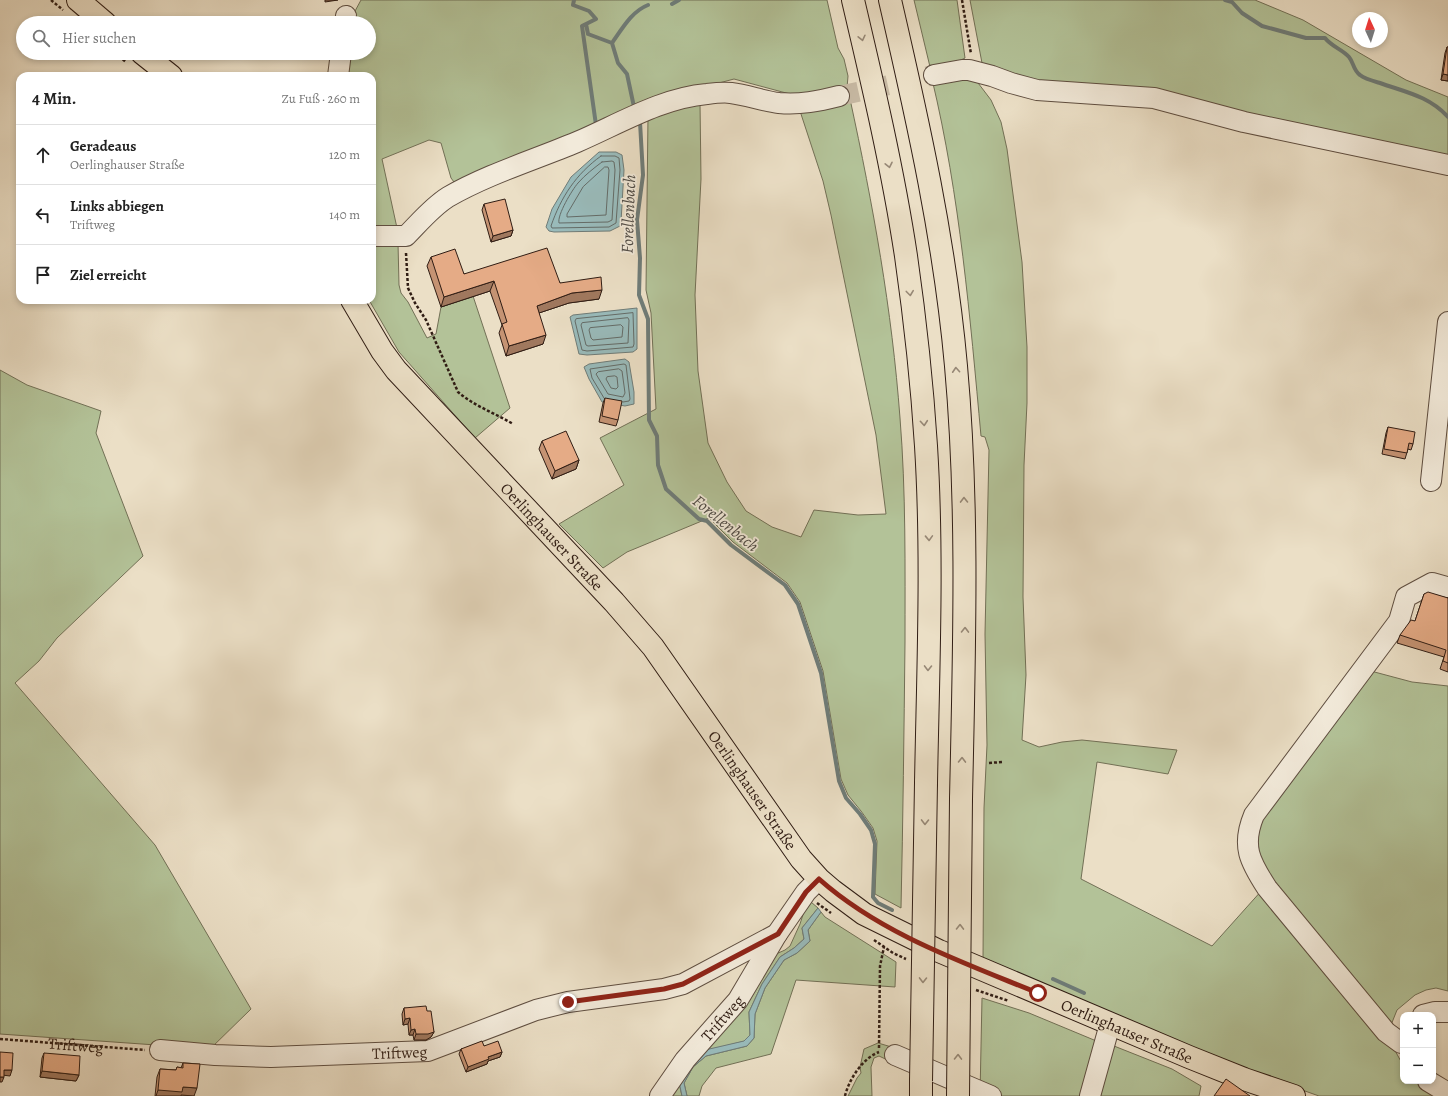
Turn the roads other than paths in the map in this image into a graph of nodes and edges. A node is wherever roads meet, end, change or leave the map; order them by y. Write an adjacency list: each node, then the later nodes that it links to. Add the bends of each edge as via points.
1 (78, 0): 4 (main road)
2 (853, 0): 26 (main road, one-way to 26, bridge, via 893,182 906,256 918,350 926,446 930,565)
3 (890, 0): 29 (main road, one-way to 3, bridge, via 965,615 964,489 956,365 942,253 915,107)
4 (97, 16)
5 (151, 60): 7 (main road)
6 (340, 60): 8 (street)
7 (166, 72)
8 (339, 72)
9 (934, 75): 11 (street, via 969,70 1037,90 1154,98 1244,122)
10 (839, 96): 12 (street, via 798,104 778,103 730,93 706,94 661,104 487,178 448,198 428,213 406,236)
11 (1448, 164)
12 (376, 236)
13 (354, 304): 17 (main road, Oerlinghauser Straße, via 396,370 614,602 653,647 777,826)
14 (1448, 322): 15 (street)
15 (1431, 481)
16 (1447, 587): 22 (street, via 1432,583 1406,596 1399,621 1254,815 1248,829 1250,857 1267,888 1386,1032)
17 (819, 879): 18 (street, Triftweg, via 806,892); 21 (main road, Oerlinghauser Straße, via 864,914 898,931)
18 (778, 934): 23 (street, Triftweg, via 683,984 664,989 568,1002 536,1010 428,1052 271,1057); 28 (street, Triftweg, via 738,1000 685,1060)
19 (1436, 1012): 20 (street)
20 (1448, 1012)
21 (1110, 1024): 31 (street); 32 (main road, Oerlinghauser Straße, via 1237,1076)
22 (1400, 1042)
23 (160, 1050)
24 (887, 1054): 30 (street)
25 (1433, 1084): 27 (street)
26 (921, 1089)
27 (1448, 1094)
28 (660, 1096)
29 (958, 1096)
30 (991, 1096)
31 (1090, 1096)
32 (1294, 1096)

